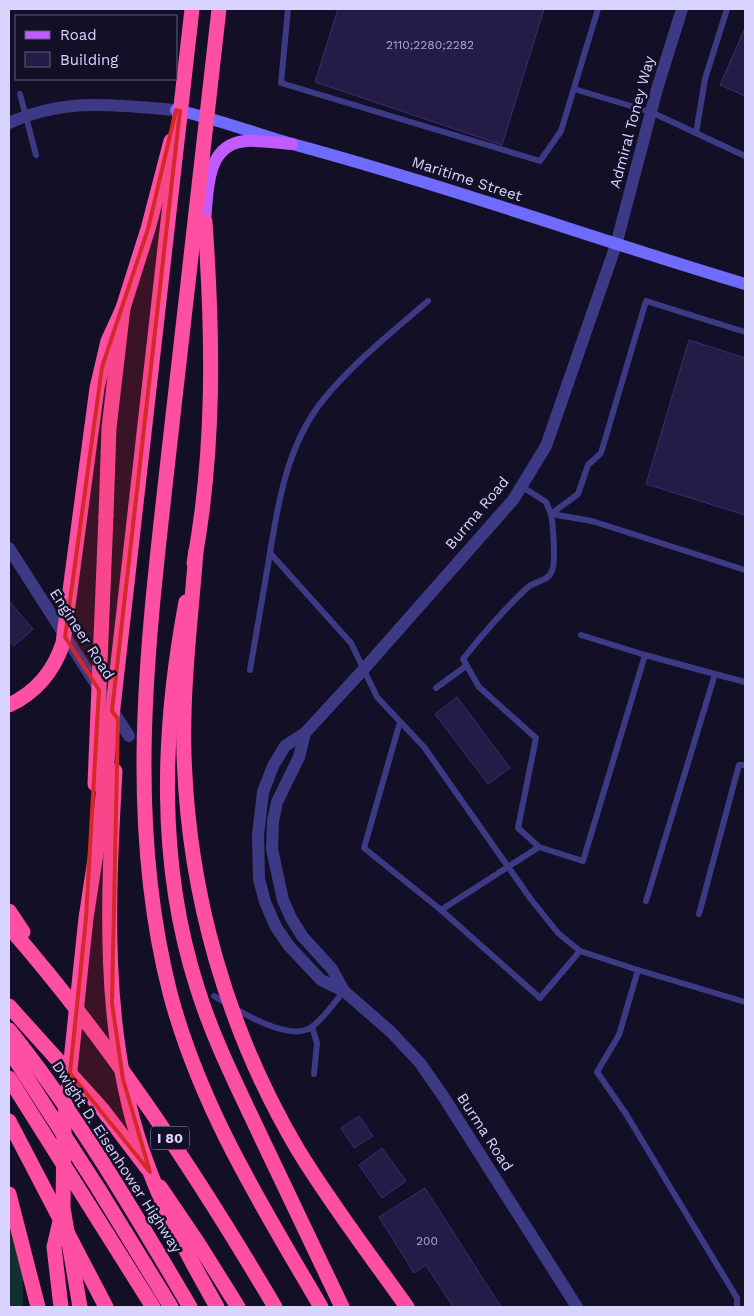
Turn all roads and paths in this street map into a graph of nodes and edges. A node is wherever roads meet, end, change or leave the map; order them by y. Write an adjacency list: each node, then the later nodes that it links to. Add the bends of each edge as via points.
1 (190, 9): 9 (main road); 30 (highway, bridge)
2 (218, 9): 12 (main road); 79 (highway, bridge, via 157,568 144,734 145,839 154,918 165,969 195,1069 234,1157)
3 (288, 9): 7 (lane, via 281,83 540,161 561,131)
4 (598, 9): 7 (lane)
5 (682, 9): 10 (street, Admiral Toney Way)
6 (727, 9): 14 (lane, via 705,80)
7 (574, 89): 10 (lane)
8 (20, 94): 11 (lane)
9 (176, 110): 11 (street, via 86,104 53,107); 12 (main road, Maritime Street); 22 (highway, via 168,160)
10 (651, 112): 14 (lane); 19 (street, Admiral Toney Way)
11 (25, 115): 13 (street); 16 (lane)
12 (204, 116): 15 (main road, Maritime Street); 18 (main road)
13 (9, 123)
14 (696, 133): 17 (lane)
15 (292, 144): 18 (main road, via 245,141 230,146 217,156 210,170); 19 (main road, Maritime Street, via 406,175)
16 (36, 155)
17 (745, 156)
18 (205, 222): 27 (highway, via 211,348 210,425)
19 (616, 245): 20 (main road, Maritime Street); 24 (street, Burma Road, via 546,446)
20 (745, 284)
21 (428, 301): 28 (lane, via 355,367 322,401 307,424 283,484)
22 (123, 308): 39 (highway, bridge, via 108,341 96,395 63,643 48,674 32,691); 50 (highway, bridge, via 109,428 97,743)
23 (745, 332): 25 (lane, via 646,301 601,453 588,465 578,494)
24 (521, 486): 25 (lane, via 546,502); 35 (street, Burma Road, via 513,500)
25 (551, 514): 29 (lane, via 592,521); 33 (lane, via 554,526 552,571 543,582 530,585 500,612 463,659)
26 (9, 548): 42 (street, Engineer Road)
27 (196, 551): 80 (highway, bridge, via 178,653 167,758 168,836 178,913 196,986 213,1033); 81 (highway, bridge, via 184,702 184,768 194,867 216,960 241,1033 285,1127 326,1194)
28 (270, 553): 34 (lane); 35 (lane, via 351,643)
29 (745, 570)
30 (124, 605): 50 (highway, bridge, via 98,840); 76 (highway, bridge, via 113,829 111,966 116,1040 132,1115 151,1177 179,1239)
31 (581, 635): 32 (lane)
32 (645, 655): 36 (lane); 44 (lane, via 583,861)
33 (466, 666): 38 (lane); 44 (lane, via 479,687 536,738 518,828)
34 (250, 670)
35 (363, 670): 40 (lane, via 376,697); 41 (street, Burma Road)
36 (715, 674): 37 (lane); 46 (lane)
37 (745, 682)
38 (436, 688)
39 (9, 705)
40 (400, 722): 45 (lane, via 424,747); 47 (lane, via 364,848)
41 (305, 733): 55 (street, Burma Road, via 298,757 277,802 272,849 283,900 291,918 302,936 332,969); 55 (street, Burma Road, via 285,746 262,792 258,835 259,879 276,927 289,946 321,980)
42 (129, 736)
43 (745, 764): 49 (lane, via 739,766)
44 (539, 847): 45 (lane)
45 (509, 865): 47 (lane); 52 (lane, via 558,933)
46 (646, 902)
47 (441, 910): 52 (lane, via 540,998)
48 (9, 911): 54 (highway)
49 (699, 914)
50 (86, 918): 66 (highway, bridge, via 64,1127)
51 (9, 927): 54 (highway, I 80)
52 (580, 951): 53 (lane)
53 (638, 970): 57 (lane); 83 (lane, via 619,1035 597,1072 626,1114 737,1298)
54 (53, 977): 78 (highway, I 80, via 173,1142)
55 (344, 991): 59 (lane); 82 (street, Burma Road, via 391,1032 426,1072)
56 (214, 996): 59 (lane, via 281,1030 297,1032)
57 (745, 1002)
58 (9, 1006): 77 (highway, via 102,1109 154,1177)
59 (312, 1027): 62 (lane, via 317,1043)
60 (9, 1030): 75 (highway, Dwight D. Eisenhower Highway, via 86,1138)
61 (9, 1050): 74 (highway)
62 (314, 1074)
63 (9, 1078): 73 (highway)
64 (9, 1121): 67 (highway)
65 (9, 1194): 68 (highway)
66 (63, 1208): 69 (highway, bridge, via 54,1247); 70 (highway, bridge)
67 (96, 1289): 71 (highway); 72 (highway)
68 (38, 1307)
69 (61, 1307)
70 (80, 1307)
71 (102, 1307)
72 (106, 1307)
73 (152, 1307)
74 (171, 1307)
75 (190, 1307)
76 (217, 1307)
77 (238, 1307)
78 (275, 1307)
79 (321, 1307)
80 (342, 1307)
81 (407, 1307)
82 (578, 1307)
83 (737, 1307)

